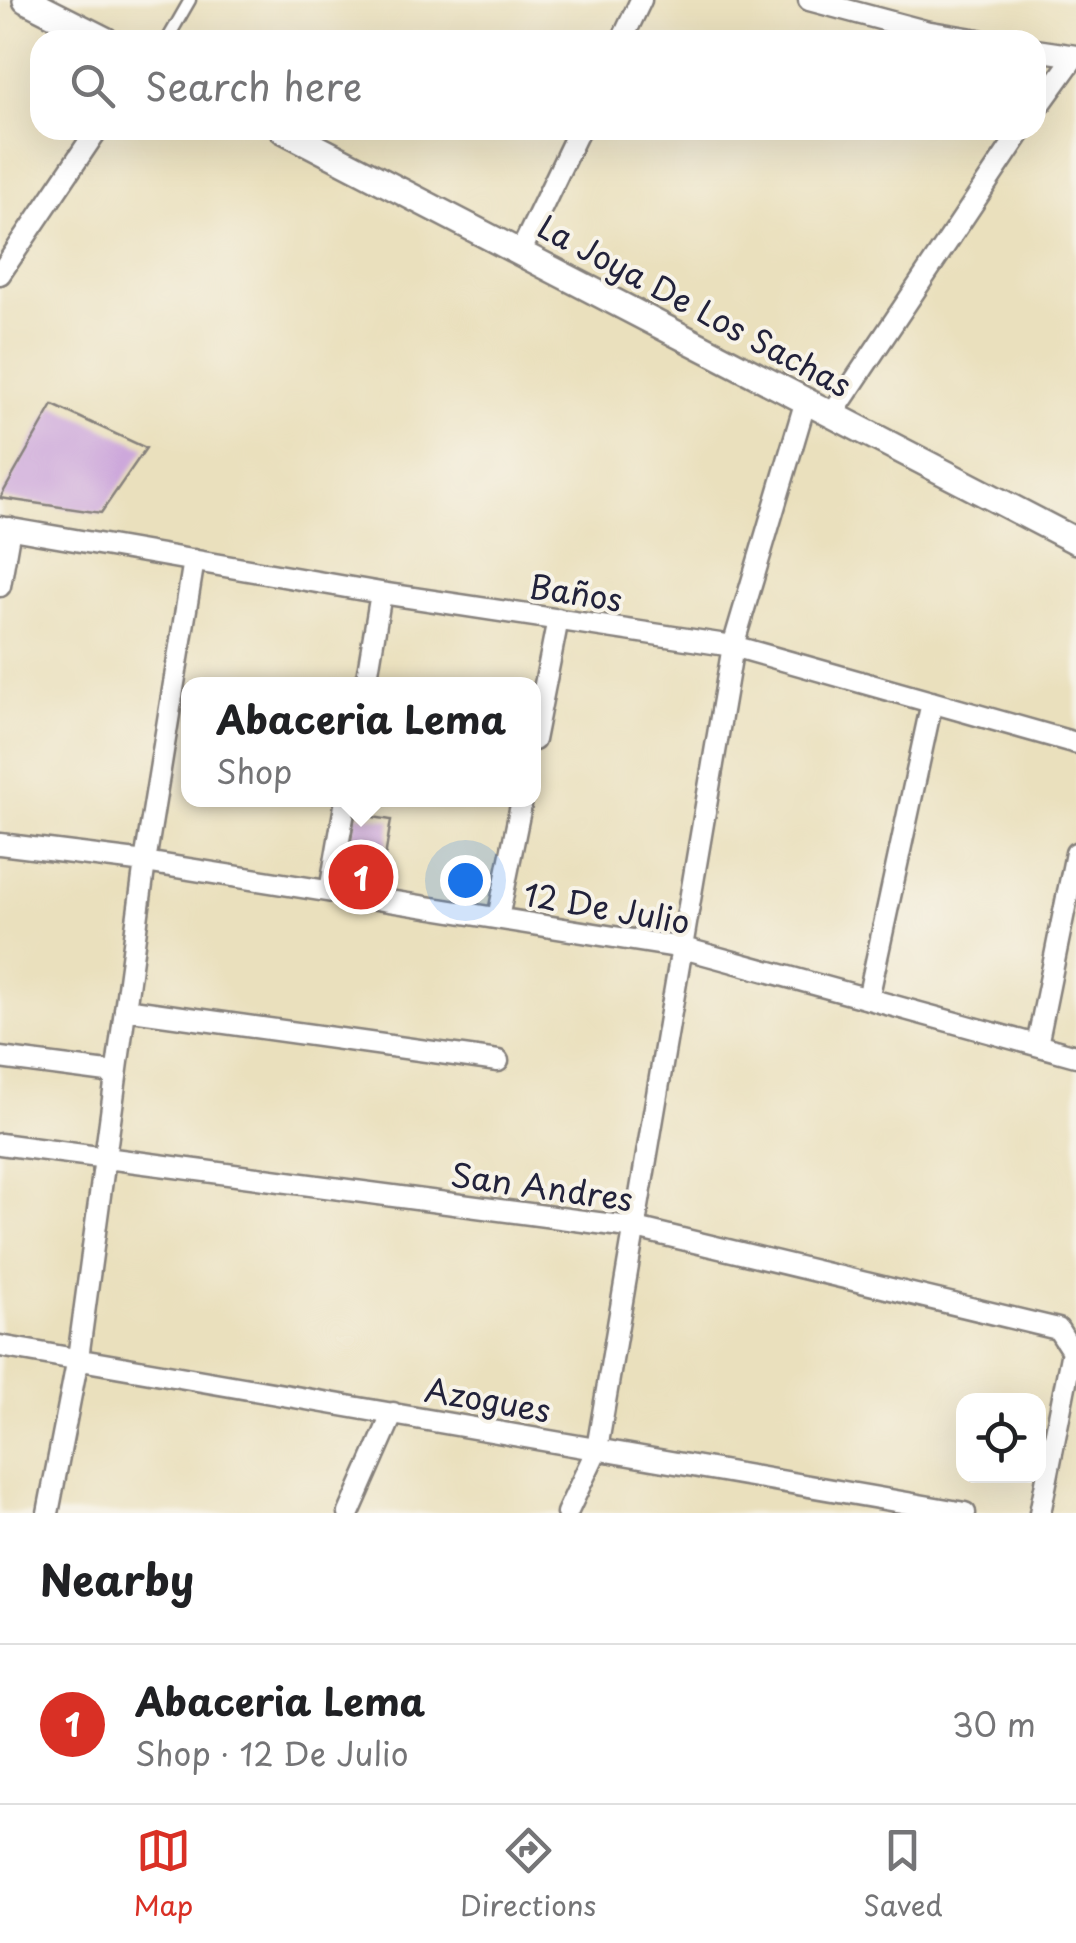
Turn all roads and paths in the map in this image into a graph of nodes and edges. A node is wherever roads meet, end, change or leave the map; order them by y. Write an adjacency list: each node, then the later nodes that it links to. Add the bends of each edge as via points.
1 (26, 0): 5 (street)
2 (190, 0): 6 (lane)
3 (641, 0): 7 (street)
4 (810, 0): 8 (street)
5 (85, 30)
6 (174, 30)
7 (627, 30)
8 (921, 30)
9 (1046, 52): 10 (street)
10 (1075, 56): 11 (street)
11 (1046, 96)
12 (90, 140): 17 (street)
13 (303, 140): 16 (street, La Joya De Los Sachas)
14 (573, 140): 16 (street)
15 (1015, 140): 19 (street)
16 (520, 251): 18 (street, La Joya De Los Sachas)
17 (0, 274)
18 (806, 400): 19 (street, La Joya De Los Sachas); 26 (street)
19 (833, 414): 21 (street, La Joya De Los Sachas)
20 (5, 527): 22 (street, Baños); 23 (street)
21 (1076, 541)
22 (194, 560): 24 (street, Baños); 35 (street)
23 (0, 586)
24 (382, 593): 25 (street, Baños); 27 (street)
25 (558, 619): 26 (street, Baños); 29 (street)
26 (733, 646): 28 (street, Baños); 38 (street)
27 (367, 677)
28 (932, 702): 30 (street, Baños); 39 (street)
29 (541, 705)
30 (1076, 743)
31 (345, 807): 36 (street)
32 (521, 807): 37 (street)
33 (0, 844): 35 (street, 12 De Julio)
34 (1076, 853): 41 (street)
35 (145, 862): 36 (street, 12 De Julio); 40 (street)
36 (330, 891): 37 (street, 12 De Julio)
37 (498, 918): 38 (street, 12 De Julio)
38 (682, 948): 39 (street, 12 De Julio); 48 (street)
39 (868, 999): 41 (street, 12 De Julio)
40 (125, 1009): 44 (street); 45 (street)
41 (1037, 1045): 42 (street, 12 De Julio)
42 (1076, 1056)
43 (0, 1058): 45 (street)
44 (498, 1060)
45 (115, 1073): 47 (street)
46 (0, 1144): 47 (street, San Andres)
47 (105, 1158): 48 (street, San Andres); 50 (street)
48 (636, 1228): 52 (street); 57 (street, San Andres, via 1058,1330 1072,1351)
49 (0, 1346): 50 (street, Azogues)
50 (78, 1358): 51 (street, Azogues); 53 (street)
51 (393, 1413): 52 (street, Azogues); 54 (street)
52 (598, 1448): 55 (street); 56 (street, Azogues)
53 (48, 1513)
54 (348, 1513)
55 (567, 1513)
56 (966, 1513)
57 (1040, 1513)

